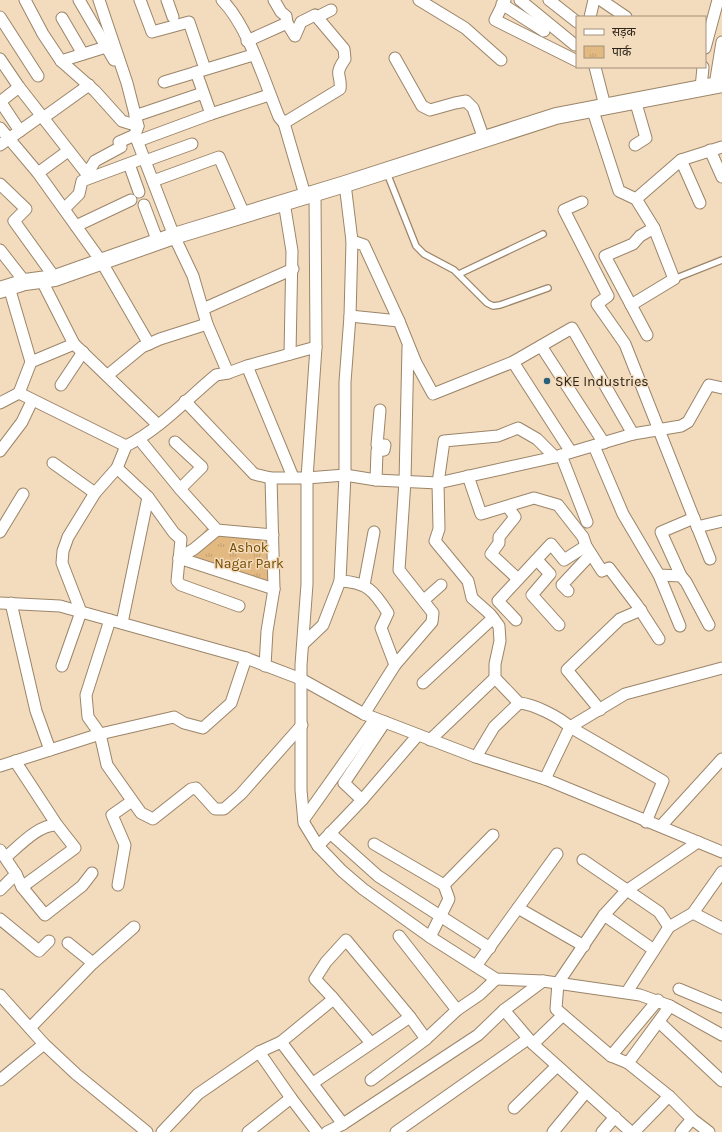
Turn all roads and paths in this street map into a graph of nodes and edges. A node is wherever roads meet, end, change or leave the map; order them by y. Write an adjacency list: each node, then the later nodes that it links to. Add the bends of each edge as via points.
1 (25, 0): 37 (street)
2 (79, 0): 30 (street)
3 (99, 0): 43 (street)
4 (140, 0): 40 (street, via 152,32 189,22)
5 (167, 0): 20 (street)
6 (222, 0): 26 (street, via 230,8)
7 (274, 0): 24 (street, via 286,16)
8 (419, 0): 35 (street, via 465,28)
9 (520, 0): 29 (street)
10 (549, 0): 15 (street)
11 (594, 0): 17 (street)
12 (601, 0): 18 (street)
13 (718, 0): 28 (street)
14 (504, 2): 25 (street); 36 (street, via 495,20)
15 (564, 5): 23 (street)
16 (331, 10): 21 (street)
17 (590, 16)
18 (625, 16)
19 (0, 17): 41 (street)
20 (173, 17)
21 (317, 17): 24 (street, via 315,14 301,22 295,36); 54 (street, via 344,49 345,59 338,69 340,90)
22 (62, 18): 31 (street)
23 (576, 21)
24 (287, 23): 26 (street)
25 (544, 32)
26 (248, 41): 32 (street)
27 (722, 42): 45 (street)
28 (706, 44)
29 (574, 45)
30 (106, 47): 31 (street); 43 (street)
31 (82, 54): 37 (street)
32 (253, 55): 40 (street); 48 (street)
33 (395, 58): 58 (street, via 422,106 430,110 466,101 473,108)
34 (0, 59): 46 (street)
35 (501, 60)
36 (576, 60)
37 (61, 61): 44 (street)
38 (593, 68): 51 (street)
39 (704, 68): 45 (street)
40 (200, 70): 42 (street); 47 (street)
41 (38, 76)
42 (164, 82)
43 (127, 83): 56 (street)
44 (89, 85): 53 (street); 56 (street, via 122,121)
45 (713, 85): 49 (street)
46 (19, 87): 50 (street); 53 (street)
47 (203, 93): 52 (street); 56 (street)
48 (269, 95): 52 (street); 54 (street)
49 (635, 100): 51 (street); 61 (street, via 646,138)
50 (0, 101): 57 (street)
51 (598, 107): 58 (street, via 556,116); 76 (street, via 619,191)
52 (211, 114): 56 (street)
53 (42, 117): 57 (street); 64 (street)
54 (284, 123): 75 (street)
55 (0, 128): 59 (street)
56 (136, 130): 64 (street, via 119,142 122,147 95,161 87,174); 65 (street)
57 (20, 131): 59 (street)
58 (484, 139): 68 (street)
59 (4, 142): 69 (street)
60 (192, 144): 65 (street)
61 (635, 145)
62 (722, 147): 63 (street)
63 (710, 150): 66 (street); 70 (street)
64 (68, 151): 69 (street)
65 (145, 160): 67 (street); 71 (street)
66 (681, 160): 76 (street); 80 (street)
67 (129, 164): 74 (street); 82 (street, via 82,181 79,194)
68 (386, 171): 73 (street); 94 (lane, via 416,246 424,254)
69 (38, 174): 82 (street)
70 (722, 177)
71 (153, 181): 83 (street, via 219,157); 87 (street)
72 (0, 184): 96 (street, via 26,209 14,221)
73 (345, 184): 75 (street); 88 (street)
74 (139, 192)
75 (310, 194): 78 (street); 110 (street)
76 (636, 199): 85 (street)
77 (131, 200): 84 (street)
78 (284, 202): 83 (street); 93 (street, via 292,245)
79 (582, 202): 126 (street, via 564,210 608,296 597,304 625,344)
80 (700, 203)
81 (144, 205): 89 (street)
82 (64, 209): 84 (street)
83 (244, 214): 87 (street)
84 (76, 226): 92 (street)
85 (654, 228): 95 (street); 100 (street, via 640,236 633,244 605,256)
86 (543, 234): 94 (lane)
87 (174, 236): 89 (street); 101 (street, via 193,276)
88 (352, 241): 102 (street); 103 (street, via 364,245)
89 (158, 242): 92 (street)
90 (0, 250): 97 (street)
91 (722, 260): 95 (lane)
92 (101, 262): 96 (street); 108 (street)
93 (293, 269): 101 (street); 112 (street)
94 (459, 274): 98 (lane, via 482,299 493,306)
95 (674, 278): 100 (street)
96 (48, 279): 97 (street); 107 (street)
97 (25, 282): 99 (street)
98 (548, 288)
99 (4, 289): 113 (street)
100 (631, 306): 105 (street)
101 (203, 309): 104 (street)
102 (350, 316): 103 (street); 136 (street, via 345,382)
103 (399, 321): 106 (street)
104 (207, 324): 108 (street); 116 (street)
105 (647, 335)
106 (408, 342): 114 (street, via 433,394); 142 (street)
107 (74, 344): 111 (street); 113 (street)
108 (149, 344): 117 (street)
109 (541, 346): 114 (street); 127 (street, via 572,328); 130 (street)
110 (316, 347): 112 (street); 140 (street)
111 (83, 352): 117 (street); 118 (street)
112 (290, 354): 115 (street)
113 (31, 362): 120 (street)
114 (513, 362): 133 (street)
115 (247, 366): 116 (street); 138 (street)
116 (228, 373): 122 (street, via 216,375)
117 (108, 375): 125 (street)
118 (61, 385)
119 (722, 388): 126 (street, via 709,385 688,422 681,426)
120 (19, 393): 121 (street); 123 (street)
121 (32, 400): 131 (street); 132 (street, via 22,422)
122 (185, 401): 125 (street); 139 (street, via 254,474)
123 (0, 402)
124 (380, 410): 141 (street, via 377,445 385,445 384,450 377,452)
125 (158, 425): 128 (street)
126 (658, 430): 127 (street); 151 (street)
127 (633, 434): 130 (street)
128 (139, 439): 131 (street); 144 (street)
129 (174, 442): 144 (street, via 202,467)
130 (599, 444): 133 (street); 160 (street, via 623,514)
131 (126, 446): 135 (street)
132 (0, 451)
133 (563, 455): 137 (street); 143 (street, via 518,428 498,436 444,441); 149 (street)
134 (53, 463): 145 (street)
135 (117, 468): 145 (street); 147 (street)
136 (345, 475): 140 (street); 141 (street); 163 (street)
137 (468, 476): 143 (street); 148 (street, via 481,514)
138 (293, 477): 139 (street); 140 (street)
139 (272, 478): 155 (street)
140 (307, 478): 181 (street, via 307,584)
141 (376, 480): 142 (street)
142 (405, 481): 143 (street); 168 (street, via 399,570)
143 (438, 483): 173 (street, via 439,529 435,541 468,581 472,598)
144 (180, 489): 152 (street)
145 (95, 493): 172 (street, via 68,537 63,551 62,563)
146 (22, 494): 153 (street)
147 (148, 497): 157 (street, via 181,539); 176 (street)
148 (508, 507): 156 (street, via 534,498 558,505 583,537); 162 (street, via 515,517 498,537 499,543 491,554)
149 (587, 522)
150 (722, 522): 151 (street)
151 (695, 523): 158 (street); 161 (street, via 661,532)
152 (217, 530): 155 (street); 157 (street)
153 (0, 532)
154 (374, 532): 165 (street)
155 (273, 535): 166 (street)
156 (588, 550): 159 (street, via 564,560 551,544); 167 (street, via 562,584); 171 (street, via 602,571 610,568)
157 (179, 558): 166 (street); 170 (street, via 177,581 181,585)
158 (710, 558)
159 (537, 560): 162 (street); 178 (street, via 550,574 532,595)
160 (659, 575): 161 (street); 179 (street)
161 (681, 576): 177 (street)
162 (518, 580): 175 (street, via 498,601)
163 (340, 581): 165 (street); 181 (street, via 323,625)
164 (441, 584): 168 (street)
165 (364, 585): 185 (street, via 388,613 382,628)
166 (274, 589): 184 (street)
167 (568, 591)
168 (424, 600): 185 (street, via 433,613 432,622)
169 (5, 603): 172 (street, via 60,606); 199 (street)
170 (239, 606)
171 (641, 610): 180 (street); 191 (street, via 620,619 567,670)
172 (81, 612): 174 (street); 183 (street)
173 (493, 618): 187 (street, via 499,626 500,636); 189 (street)
174 (110, 620): 176 (street); 196 (street, via 86,695 88,717)
175 (516, 620)
176 (122, 624): 182 (street)
177 (709, 624)
178 (559, 625)
179 (680, 626)
180 (660, 639)
181 (303, 644): 188 (street)
182 (246, 658): 184 (street); 196 (street, via 231,703 203,728 184,723 174,717)
183 (62, 666)
184 (265, 666): 188 (street)
185 (395, 666): 192 (street)
186 (722, 668): 191 (street, via 625,694)
187 (495, 678): 190 (street); 198 (street)
188 (301, 679): 192 (street); 194 (street)
189 (423, 683)
190 (519, 703): 195 (street, via 526,703 561,719); 200 (street, via 494,727)
191 (600, 710): 195 (street)
192 (364, 714): 193 (street)
193 (380, 720): 197 (street); 205 (street, via 344,783); 207 (street)
194 (302, 725): 206 (street, via 241,794 224,809 215,808 196,788 191,789 153,819 141,813); 207 (street, via 301,790)
195 (570, 726): 204 (street); 208 (street, via 663,781)
196 (100, 734): 199 (street); 206 (street, via 107,765)
197 (418, 735): 198 (street); 205 (street)
198 (430, 740): 200 (street)
199 (50, 750): 202 (street)
200 (476, 757): 204 (street)
201 (722, 759): 210 (street)
202 (15, 761): 203 (street); 209 (street)
203 (0, 766)
204 (546, 779): 208 (street)
205 (362, 800): 211 (street)
206 (132, 801): 223 (street, via 112,815 125,845)
207 (304, 819): 215 (street)
208 (646, 822): 210 (street)
209 (57, 825): 217 (street, via 50,824); 225 (street, via 75,848)
210 (661, 826): 213 (street)
211 (330, 833): 215 (street); 231 (street, via 378,876)
212 (493, 835): 224 (street)
213 (698, 842): 216 (street); 227 (street)
214 (374, 844): 224 (street)
215 (318, 846): 237 (street, via 363,889)
216 (722, 852)
217 (3, 854): 222 (street)
218 (557, 854): 228 (street)
219 (583, 860): 227 (street)
220 (722, 872): 229 (street)
221 (92, 873): 225 (street, via 82,886 45,915)
222 (16, 874): 225 (street); 226 (street)
223 (118, 885)
224 (444, 885): 231 (street, via 449,900)
225 (22, 887)
226 (0, 890)
227 (626, 891): 230 (street); 234 (street, via 659,912)
228 (518, 908): 240 (street); 241 (street)
229 (694, 913): 234 (street); 235 (street)
230 (604, 915): 240 (street); 242 (street)
231 (442, 916): 237 (street); 241 (street)
232 (0, 919): 238 (street, via 39,951)
233 (134, 927): 243 (street)
234 (669, 927): 242 (street)
235 (722, 928)
236 (399, 936): 255 (street)
237 (430, 937): 244 (street)
238 (49, 941)
239 (68, 943): 243 (street)
240 (584, 946): 247 (street)
241 (490, 948): 244 (street)
242 (654, 950): 249 (street)
243 (92, 963): 260 (street)
244 (476, 966): 245 (street)
245 (496, 979): 246 (street); 255 (street)
246 (543, 981): 247 (street); 256 (street)
247 (558, 983): 249 (street); 257 (street, via 556,1009)
248 (679, 989): 254 (street)
249 (627, 992): 252 (street)
250 (0, 995): 260 (street)
251 (332, 997): 258 (street, via 315,979 346,940); 263 (street, via 324,1009); 265 (street)
252 (658, 1000): 253 (street); 268 (street)
253 (670, 1006): 259 (street); 261 (street)
254 (722, 1007)
255 (456, 1010): 262 (street)
256 (504, 1010): 264 (street); 281 (street, via 478,1034)
257 (563, 1015): 264 (street); 268 (street)
258 (410, 1017): 262 (street); 265 (street)
259 (659, 1022): 269 (street); 273 (street)
260 (30, 1028): 266 (street)
261 (722, 1035)
262 (426, 1039): 272 (street)
263 (281, 1042): 267 (street); 274 (street)
264 (530, 1042): 270 (street); 287 (street)
265 (371, 1043): 274 (street)
266 (44, 1044): 271 (street); 282 (street, via 76,1074)
267 (259, 1052): 277 (street); 283 (street, via 198,1094)
268 (611, 1056): 269 (street)
269 (628, 1063): 276 (street)
270 (557, 1066): 275 (street); 278 (street)
271 (0, 1080)
272 (371, 1080)
273 (722, 1081)
274 (313, 1083): 281 (street)
275 (586, 1092): 279 (street); 288 (street)
276 (669, 1096): 280 (street); 291 (street)
277 (291, 1098): 284 (street); 285 (street)
278 (514, 1108)
279 (615, 1117): 289 (street); 290 (street)
280 (692, 1119): 292 (street); 293 (street)
281 (343, 1124): 286 (street)
282 (147, 1132)
283 (162, 1132)
284 (248, 1132)
285 (318, 1132)
286 (327, 1132)
287 (396, 1132)
288 (553, 1132)
289 (602, 1132)
290 (631, 1132)
291 (634, 1132)
292 (681, 1132)
293 (709, 1132)

